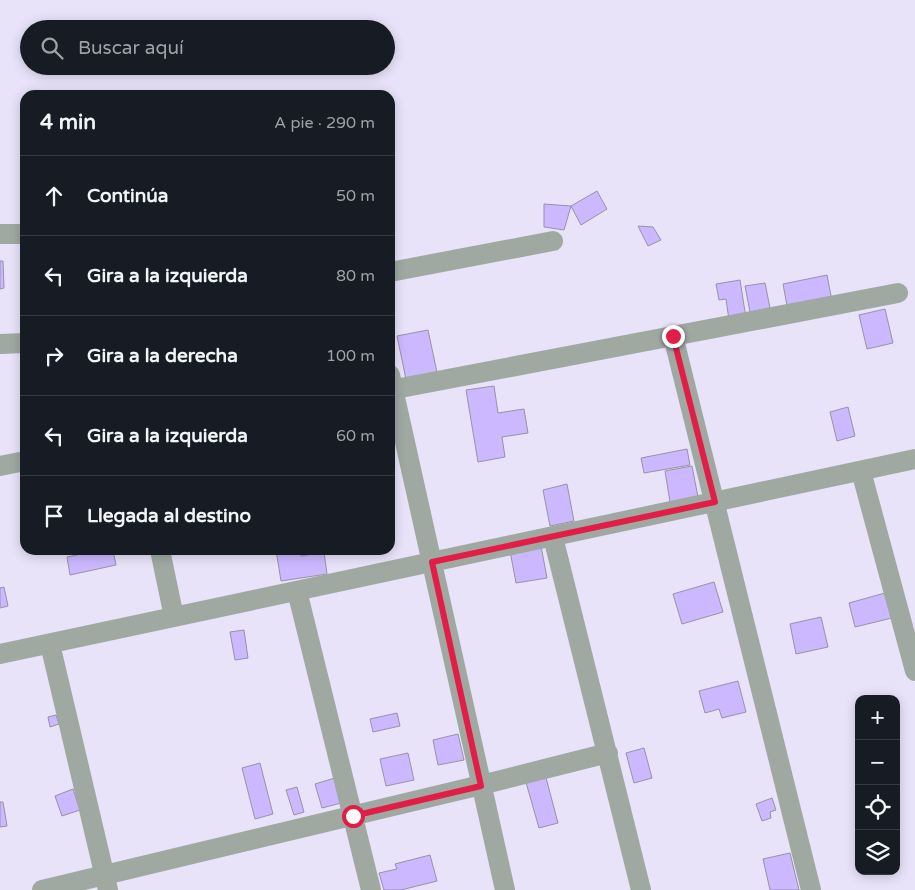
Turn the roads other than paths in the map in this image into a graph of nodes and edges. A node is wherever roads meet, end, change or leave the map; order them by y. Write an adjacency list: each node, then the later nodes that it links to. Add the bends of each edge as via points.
1 (0, 234): 2 (street)
2 (20, 234)
3 (552, 241): 4 (street)
4 (395, 271)
5 (898, 293): 6 (street)
6 (673, 336): 9 (street); 15 (street)
7 (20, 343): 8 (street)
8 (0, 344)
9 (395, 384)
10 (395, 402): 18 (street)
11 (915, 459): 14 (street)
12 (20, 462): 13 (street)
13 (0, 466)
14 (861, 471): 15 (street); 23 (street)
15 (715, 502): 16 (street); 32 (street)
16 (553, 536): 18 (street); 24 (street)
17 (161, 555): 20 (street)
18 (432, 562): 19 (street); 25 (street)
19 (297, 591): 20 (street); 26 (street)
20 (174, 617): 21 (street)
21 (50, 644): 22 (street); 27 (street)
22 (0, 654)
23 (915, 671)
24 (608, 753): 25 (street); 31 (street)
25 (481, 786): 26 (street); 30 (street)
26 (353, 816): 27 (street); 29 (street)
27 (107, 882): 28 (street)
28 (42, 890)
29 (371, 890)
30 (505, 890)
31 (641, 890)
32 (810, 890)

